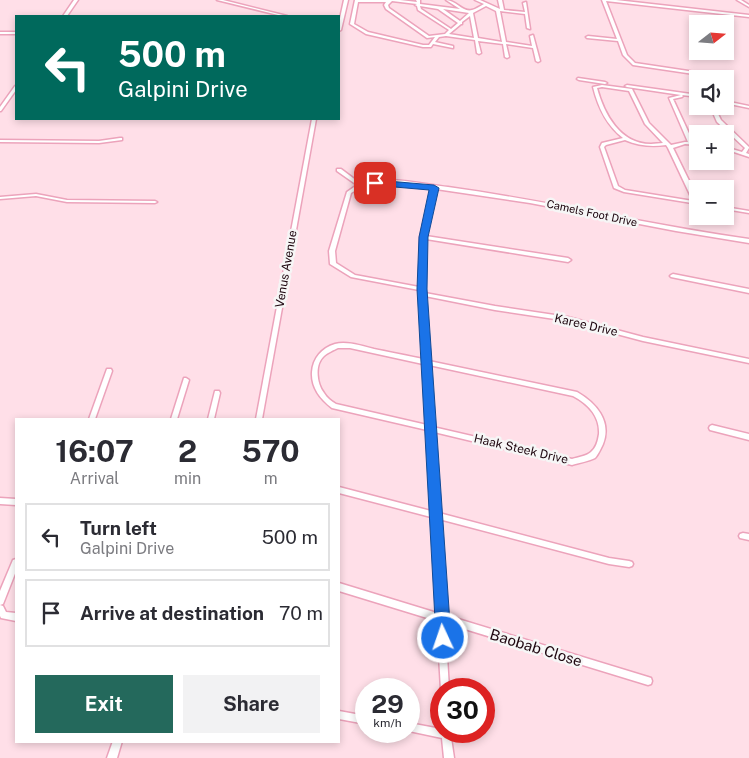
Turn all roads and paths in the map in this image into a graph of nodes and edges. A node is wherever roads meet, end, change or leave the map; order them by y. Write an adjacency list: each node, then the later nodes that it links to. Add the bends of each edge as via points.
1 (76, 0): 21 (street)
2 (219, 0): 22 (street)
3 (346, 0): 25 (street)
4 (366, 0): 5 (street); 39 (street, via 355,2 352,23 356,28)
5 (391, 0): 12 (street); 31 (street, via 387,8)
6 (448, 0): 18 (street)
7 (477, 0): 14 (street)
8 (493, 0): 14 (street)
9 (500, 0): 17 (street)
10 (605, 0): 23 (street); 36 (street)
11 (739, 0): 15 (street)
12 (417, 3): 16 (street); 27 (street, via 422,12)
13 (525, 3): 20 (street)
14 (487, 5): 17 (street); 19 (street)
15 (749, 6)
16 (439, 8): 18 (street); 24 (street)
17 (500, 10): 20 (street); 38 (street)
18 (464, 11): 19 (street)
19 (472, 13): 24 (street); 35 (street)
20 (526, 13): 26 (street)
21 (66, 15)
22 (281, 15)
23 (749, 16)
24 (461, 23): 27 (street)
25 (340, 26)
26 (529, 28)
27 (451, 30): 30 (street)
28 (0, 33): 29 (street)
29 (15, 33)
30 (446, 35): 33 (street); 35 (street)
31 (426, 36): 33 (street); 39 (street)
32 (532, 36): 41 (street)
33 (437, 37): 37 (street)
34 (588, 37): 36 (street)
35 (476, 40): 38 (street); 42 (street)
36 (619, 40): 45 (street, via 625,55 634,64)
37 (432, 43): 39 (street); 40 (street)
38 (504, 43): 41 (street); 43 (street)
39 (416, 45)
40 (452, 47)
41 (534, 47): 44 (street)
42 (479, 53)
43 (507, 57)
44 (538, 61)
45 (689, 72)
46 (578, 79): 48 (street)
47 (15, 88): 54 (street)
48 (689, 96)
49 (689, 97): 60 (street, via 671,98)
50 (734, 102): 52 (street)
51 (734, 103): 53 (street)
52 (749, 103)
53 (749, 107)
54 (0, 110)
55 (716, 115): 64 (street, via 746,148)
56 (314, 120): 89 (street, Venus Avenue)
57 (120, 139): 59 (street, via 99,142)
58 (624, 139): 62 (street, via 649,146); 62 (street, via 605,114 594,89 596,86 631,90 646,124); 72 (street, via 602,147 616,187)
59 (0, 141)
60 (689, 141)
61 (689, 143): 62 (street)
62 (668, 145): 68 (street)
63 (734, 151): 64 (street)
64 (743, 154): 65 (street)
65 (749, 156)
66 (339, 170): 67 (street)
67 (360, 185): 69 (street, Camels Foot Drive, via 382,183); 80 (street, Karee Drive, via 346,196 332,261 353,276)
68 (689, 187)
69 (434, 188): 75 (street); 76 (street, Camels Foot Drive, via 510,197)
70 (0, 198): 71 (street, via 36,195 67,201)
71 (155, 202)
72 (689, 202)
73 (734, 210): 74 (street)
74 (749, 212)
75 (423, 237): 77 (street); 80 (street)
76 (749, 241)
77 (568, 260)
78 (673, 276): 79 (street)
79 (749, 291)
80 (422, 292): 81 (street, Karee Drive, via 568,319); 82 (street)
81 (749, 362)
82 (427, 364): 90 (street); 90 (street, Haak Steek Drive, via 343,346 322,354 314,372 324,400 334,406); 90 (street, Haak Steek Drive, via 575,394 594,408 603,436 601,446 592,456 572,462)
83 (109, 371): 86 (street)
84 (186, 380): 87 (street)
85 (217, 393): 88 (street)
86 (92, 418)
87 (174, 418)
88 (210, 418)
89 (259, 418)
90 (431, 428): 96 (street)
91 (712, 428): 92 (street)
92 (749, 438)
93 (340, 490): 96 (street)
94 (0, 501): 95 (street)
95 (15, 502)
96 (436, 514): 98 (street); 103 (street)
97 (15, 564): 100 (street)
98 (630, 564)
99 (340, 587): 103 (street, Baobab Close)
100 (0, 601)
101 (0, 610): 102 (street, via 4,615)
102 (15, 617)
103 (442, 618): 104 (street); 105 (street, Baobab Close)
104 (445, 678)
105 (648, 682)
106 (340, 715): 107 (street)
107 (355, 718)
108 (117, 743): 110 (street)
109 (448, 743): 111 (street)
110 (112, 758)
111 (450, 758)

